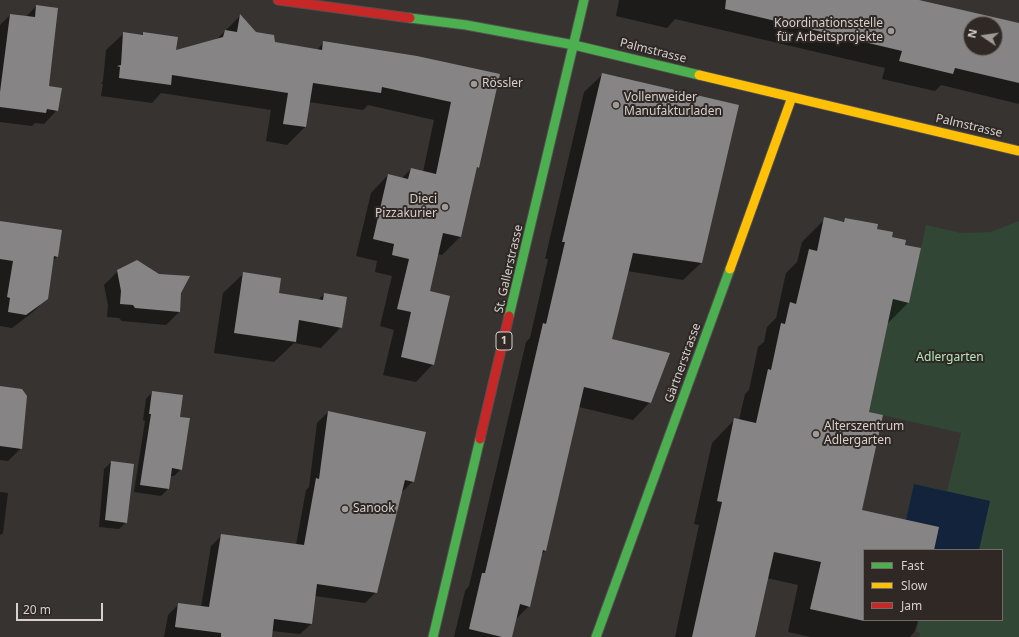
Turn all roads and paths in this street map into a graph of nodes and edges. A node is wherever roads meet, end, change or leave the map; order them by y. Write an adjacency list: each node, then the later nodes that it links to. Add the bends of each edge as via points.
1 (278, 0): 3 (street, Palmstrasse, via 466,25)
2 (584, 0): 3 (street, St. Gallerstrasse / 1)
3 (574, 45): 4 (street, Palmstrasse); 6 (street, St. Gallerstrasse / 1)
4 (792, 97): 5 (street, Palmstrasse); 7 (street, Gärtnerstrasse)
5 (1019, 151)
6 (434, 637)
7 (596, 637)

